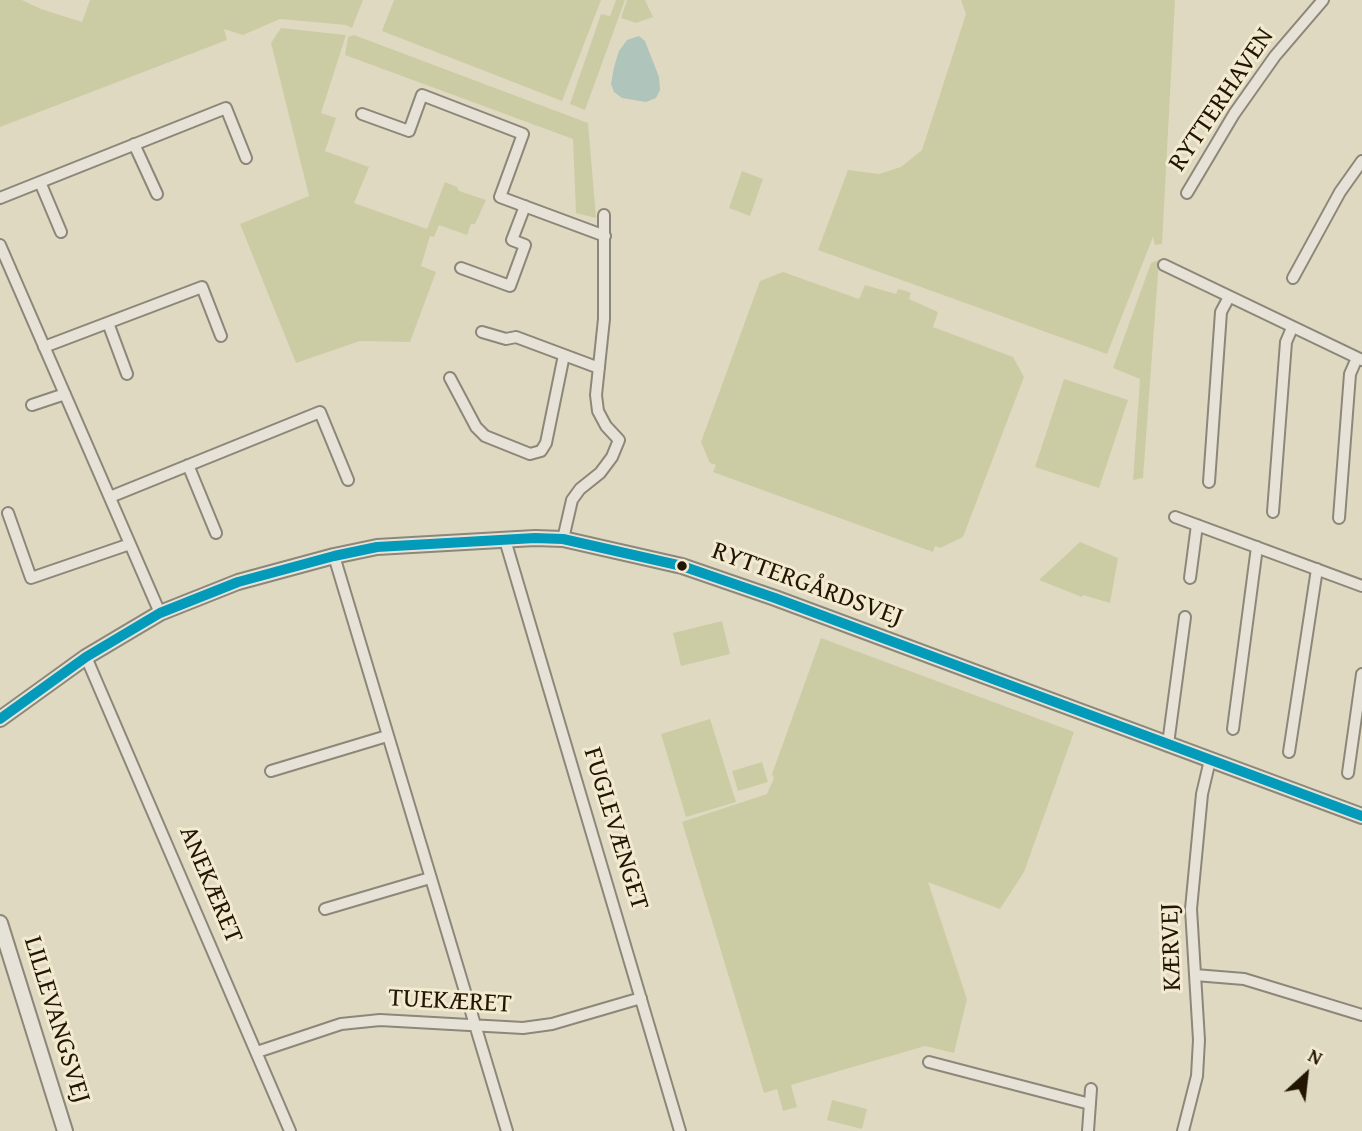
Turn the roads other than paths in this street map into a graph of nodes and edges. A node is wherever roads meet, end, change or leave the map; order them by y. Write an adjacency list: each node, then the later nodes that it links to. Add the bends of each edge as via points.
1 (1323, 0): 8 (street, RYTTERHAVEN, via 1240,105)
2 (362, 114): 10 (street, via 409,131 422,95 523,134 500,197)
3 (134, 144): 4 (street, via 226,108); 6 (street); 7 (street)
4 (246, 158)
5 (1362, 161): 17 (street)
6 (40, 182): 9 (street); 12 (street)
7 (157, 194)
8 (1187, 194)
9 (0, 198)
10 (525, 206): 13 (street); 16 (street, via 512,240 525,245 510,286)
11 (604, 215): 13 (street)
12 (61, 232)
13 (605, 236): 26 (street)
14 (0, 246): 23 (street)
15 (1164, 265): 18 (street)
16 (461, 268)
17 (1293, 278)
18 (1229, 297): 20 (street); 33 (street, via 1221,312)
19 (108, 323): 22 (street, via 202,287); 23 (street); 27 (street)
20 (1292, 328): 25 (street); 35 (street, via 1286,342)
21 (482, 332): 24 (street, via 516,337)
22 (221, 336)
23 (44, 347): 29 (street)
24 (564, 355): 26 (street); 28 (street, via 547,443 541,452 530,454 485,436)
25 (1360, 359): 38 (street, via 1350,374)
26 (599, 368): 41 (street, via 598,411 619,440 600,473 572,500)
27 (127, 374)
28 (450, 378)
29 (65, 394): 30 (street); 34 (street)
30 (32, 405)
31 (188, 465): 32 (street, via 320,412); 34 (street); 40 (street)
32 (348, 480)
33 (1209, 482)
34 (110, 497): 43 (street)
35 (1273, 512)
36 (8, 513): 43 (street, via 31,578)
37 (1175, 517): 39 (street)
38 (1339, 518)
39 (1197, 525): 44 (street); 47 (street)
40 (216, 533)
41 (563, 539): 42 (street, RYTTERGÅRDSVEJ); 56 (street, RYTTERGÅRDSVEJ, via 689,568)
42 (505, 540): 45 (street, RYTTERGÅRDSVEJ, via 416,543); 66 (street, FUGLEVÆNGET)
43 (130, 544): 49 (street)
44 (1257, 547): 46 (street); 54 (street)
45 (334, 555): 49 (street, RYTTERGÅRDSVEJ, via 239,582); 55 (street)
46 (1317, 569): 48 (street); 57 (street)
47 (1190, 579)
48 (1362, 586)
49 (160, 613): 51 (street, RYTTERGÅRDSVEJ)
50 (1185, 617): 56 (street)
51 (86, 657): 53 (street, RYTTERGÅRDSVEJ); 69 (street, ANEKÆRET)
52 (1362, 674): 60 (street)
53 (0, 719)
54 (1233, 729)
55 (387, 736): 59 (street); 62 (street)
56 (1168, 744): 58 (street, RYTTERGÅRDSVEJ)
57 (1289, 752)
58 (1210, 760): 61 (street, RYTTERGÅRDSVEJ); 65 (street, KÆRVEJ, via 1202,794 1191,909)
59 (271, 771)
60 (1348, 773)
61 (1362, 817)
62 (429, 878): 63 (street); 68 (street)
63 (325, 909)
64 (0, 923): 73 (street, LILLEVANGSVEJ)
65 (1195, 975): 67 (street, via 1244,979); 78 (street, KÆRVEJ, via 1198,1064)
66 (641, 998): 68 (street, TUEKÆRET, via 552,1024 523,1028); 76 (street, FUGLEVÆNGET)
67 (1362, 1015)
68 (476, 1025): 69 (street, TUEKÆRET, via 380,1020 341,1024); 75 (street)
69 (257, 1052): 74 (street, ANEKÆRET)
70 (929, 1062): 72 (street)
71 (1091, 1089): 72 (street)
72 (1090, 1104): 77 (street)
73 (61, 1129)
74 (290, 1131)
75 (507, 1131)
76 (680, 1131)
77 (1088, 1131)
78 (1183, 1131)

